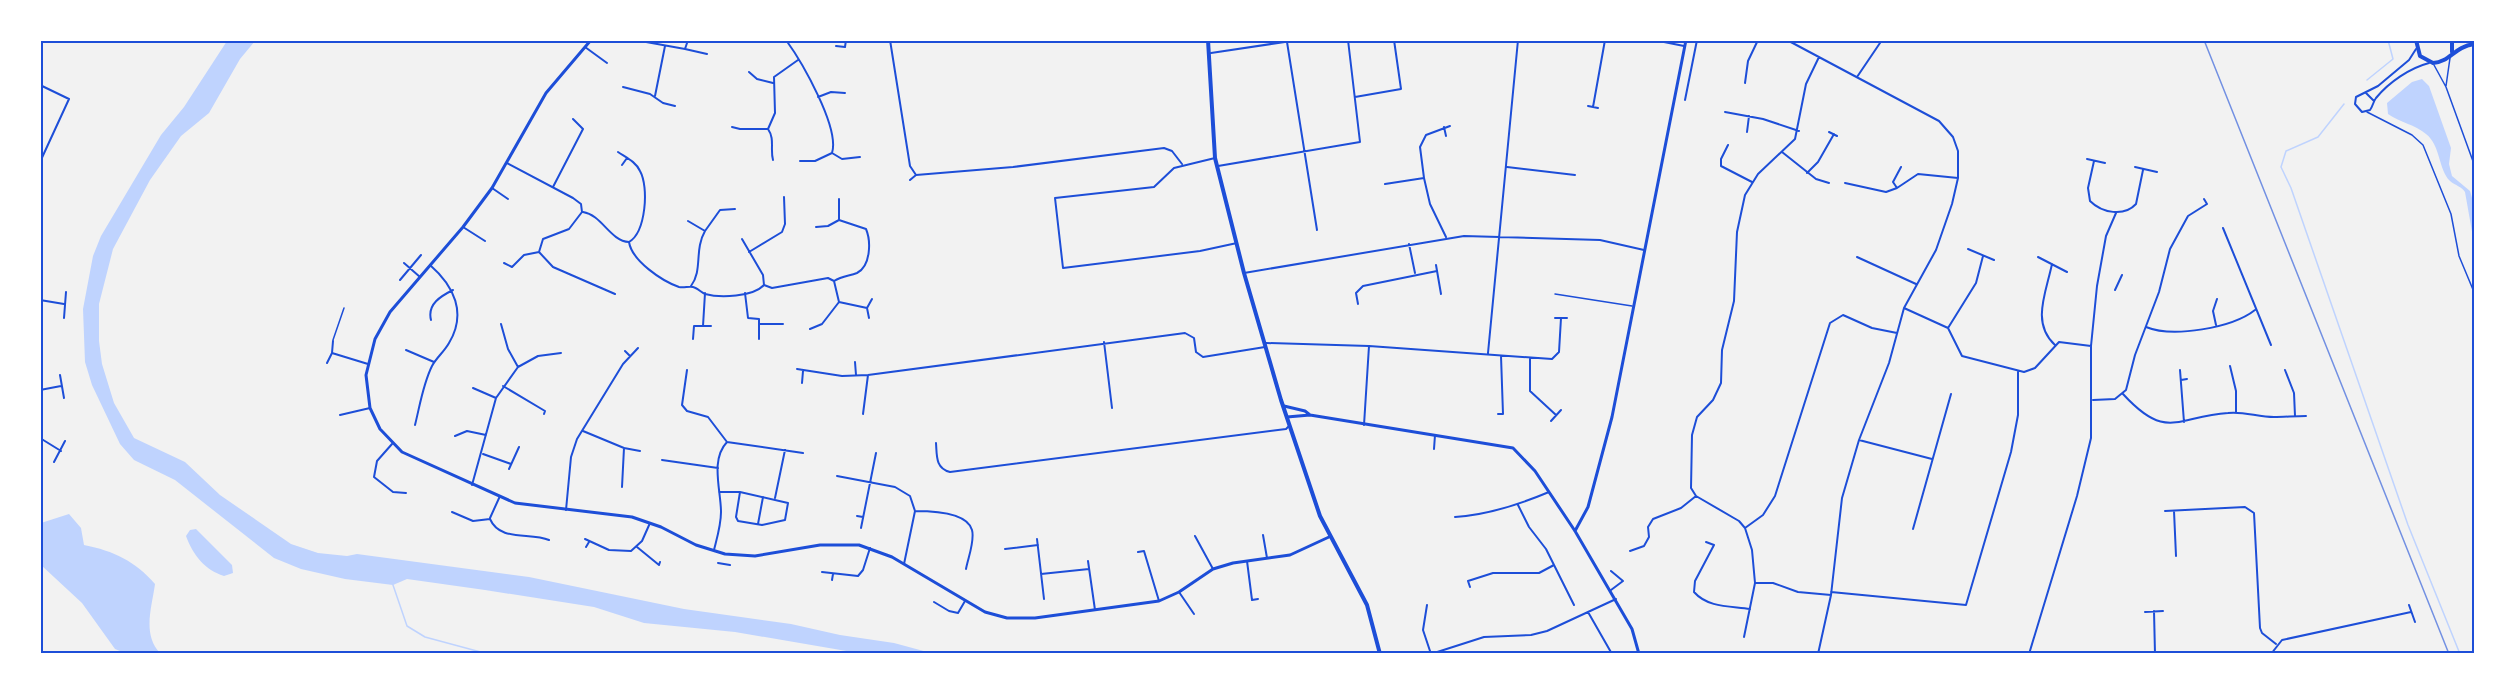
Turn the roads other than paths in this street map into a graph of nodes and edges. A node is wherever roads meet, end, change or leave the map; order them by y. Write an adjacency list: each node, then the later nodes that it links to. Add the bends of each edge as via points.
1 (591, 40): 25 (street)
2 (635, 40): 23 (street)
3 (688, 40): 27 (street)
4 (786, 40): 32 (street)
5 (846, 40): 24 (street, via 845,47)
6 (890, 40): 96 (street, via 910,166)
7 (1208, 40): 28 (main road)
8 (1298, 40): 20 (street)
9 (1348, 40): 48 (street)
10 (1394, 40): 48 (street, via 1401,89)
11 (1518, 40): 90 (street)
12 (1605, 40): 53 (street)
13 (1654, 40): 26 (street)
14 (1686, 40): 26 (street)
15 (1697, 40): 42 (street)
16 (1758, 40): 38 (street)
17 (1787, 40): 31 (street)
18 (1882, 40): 36 (street)
19 (2452, 40): 30 (main road)
20 (1287, 42): 28 (street); 72 (street)
21 (2415, 44): 34 (main road, via 2423,59); 45 (street, via 2409,60)
22 (2475, 44): 30 (main road, via 2461,47)
23 (665, 46): 27 (street); 46 (street)
24 (836, 46)
25 (585, 47): 33 (street); 85 (street, via 546,93)
26 (1685, 47): 132 (street)
27 (686, 49): 29 (street)
28 (1211, 53): 78 (main road)
29 (707, 54)
30 (2451, 55): 34 (main road); 41 (lane)
31 (1819, 57): 36 (street); 66 (street, via 1806,84)
32 (798, 60): 37 (street, via 777,73); 47 (street)
33 (607, 63)
34 (2431, 63): 41 (lane); 50 (street, via 2414,67)
35 (749, 72): 37 (street, via 750,77)
36 (1857, 77): 100 (street, via 1947,128 1958,151)
37 (773, 83): 65 (street, via 775,113)
38 (1745, 83)
39 (40, 85): 83 (street, via 69,99)
40 (623, 87): 46 (street)
41 (2446, 87): 87 (lane)
42 (1687, 92): 44 (street); 49 (street)
43 (845, 93): 47 (street, via 831,92)
44 (1692, 93)
45 (2366, 93): 50 (street); 57 (street, via 2356,97 2355,105 2359,111)
46 (655, 96): 51 (street)
47 (818, 97): 75 (street, via 832,132)
48 (1355, 97): 72 (street, via 1360,141)
49 (1685, 100)
50 (2374, 100): 57 (street)
51 (675, 106)
52 (1588, 106): 53 (street)
53 (1593, 107): 54 (street)
54 (1598, 108)
55 (1736, 109): 58 (street)
56 (1725, 112): 58 (street)
57 (2367, 112): 162 (lane, via 2412,135 2423,145 2451,214 2459,256)
58 (1735, 113): 59 (street)
59 (1749, 116): 66 (street); 67 (street)
60 (573, 119): 107 (street, via 583,129)
61 (1450, 126): 63 (street)
62 (732, 127): 64 (street)
63 (1444, 128): 70 (street); 99 (street, via 1432,131 1422,140)
64 (740, 129): 65 (street); 69 (street)
65 (768, 129): 80 (street, via 773,139)
66 (1799, 131): 73 (street)
67 (1747, 132)
68 (1829, 132): 95 (street, via 1835,135)
69 (739, 134)
70 (1446, 136)
71 (1728, 145): 103 (street, via 1721,165)
72 (1305, 152): 89 (street); 122 (street)
73 (1782, 152): 95 (street); 103 (street)
74 (618, 153): 76 (street)
75 (832, 153): 77 (street, via 842,159); 81 (street, via 815,161)
76 (627, 158): 88 (street); 128 (street, via 636,165 644,184 643,224)
77 (860, 158)
78 (1215, 158): 86 (street); 89 (main road)
79 (2087, 159): 82 (street)
80 (773, 160)
81 (800, 161)
82 (2094, 161): 84 (street); 116 (street, via 2088,188 2090,201)
83 (40, 162)
84 (2105, 163)
85 (507, 164): 107 (street); 108 (street)
86 (1182, 164): 96 (street, via 1178,156 1164,148); 129 (street, via 1154,187 1055,198 1063,268)
87 (2475, 164)
88 (622, 165)
89 (1217, 167): 129 (main road)
90 (1507, 167): 97 (street); 125 (street)
91 (1901, 167): 109 (street, via 1893,182)
92 (2135, 167): 93 (street)
93 (2143, 170): 94 (street); 116 (street, via 2136,204)
94 (2157, 172)
95 (1807, 173): 104 (street)
96 (916, 175): 101 (street)
97 (1575, 175)
98 (1395, 177): 102 (street)
99 (1424, 177): 102 (street); 124 (street, via 1430,204)
100 (1958, 178): 109 (street, via 1918,174); 154 (street, via 1944,231)
101 (910, 180)
102 (1396, 182): 106 (street)
103 (1752, 182): 297 (street, via 1738,222 1734,301 1722,350 1719,392 1694,425 1689,478)
104 (1829, 183)
105 (1845, 183): 109 (street, via 1886,192)
106 (1385, 184)
107 (554, 187): 115 (street, via 581,204)
108 (492, 188): 111 (street); 119 (street)
109 (1897, 188)
110 (784, 197): 134 (street, via 782,232)
111 (508, 199)
112 (839, 199): 117 (street)
113 (2204, 199): 193 (street, via 2207,204 2188,216 2170,249)
114 (735, 209): 123 (street, via 720,210)
115 (582, 212): 128 (street, via 596,216 619,240); 133 (street, via 570,230 543,238)
116 (2116, 213): 205 (street, via 2102,252)
117 (839, 220): 120 (street); 153 (street, via 866,229 868,250 861,269)
118 (688, 221): 123 (street)
119 (464, 227): 127 (street); 143 (street)
120 (816, 227)
121 (2223, 228): 178 (street)
122 (1317, 230)
123 (705, 231): 157 (street, via 698,246 698,268)
124 (1446, 237): 125 (street); 130 (street)
125 (1500, 238): 132 (street, via 1600,240); 210 (street)
126 (742, 239): 134 (street)
127 (485, 241)
128 (629, 242): 157 (street, via 634,254 660,277 682,288)
129 (1237, 243): 148 (main road)
130 (1409, 244): 148 (street); 149 (street)
131 (1968, 249): 136 (street)
132 (1644, 250): 174 (street)
133 (539, 252): 141 (street, via 524,255 512,267); 159 (street, via 552,267)
134 (750, 252): 156 (street)
135 (421, 255): 145 (street)
136 (1983, 256): 139 (street); 194 (street, via 1976,283)
137 (1857, 257): 154 (street)
138 (2038, 257): 142 (street)
139 (1994, 260)
140 (404, 263): 145 (street)
141 (504, 263)
142 (2052, 264): 147 (street); 202 (street, via 2041,323 2046,337)
143 (430, 265): 151 (street); 158 (street)
144 (1437, 265): 146 (street)
145 (410, 269): 151 (street); 152 (street)
146 (1437, 271): 149 (street); 166 (street)
147 (2067, 272)
148 (1244, 273): 201 (main road)
149 (1415, 274): 173 (street, via 1363,286 1356,293)
150 (2122, 275): 160 (street)
151 (420, 277): 218 (street, via 390,312 375,339)
152 (400, 280)
153 (834, 281): 156 (street, via 771,288); 171 (street)
154 (1916, 284): 177 (street)
155 (608, 285): 159 (street)
156 (764, 285): 163 (street)
157 (691, 286): 165 (street)
158 (453, 290): 180 (street, via 438,298); 215 (street, via 455,326 448,344)
159 (605, 290): 164 (street)
160 (2115, 290)
161 (66, 292): 172 (street)
162 (2475, 292)
163 (746, 293): 165 (street); 188 (street, via 748,318 759,319)
164 (615, 294)
165 (705, 294): 191 (street)
166 (1441, 294)
167 (1555, 294): 174 (lane)
168 (872, 299): 176 (street)
169 (2217, 299): 190 (street, via 2213,311)
170 (40, 300): 172 (street)
171 (839, 302): 176 (street); 195 (street, via 822,324)
172 (64, 304): 181 (street)
173 (1358, 304)
174 (1632, 306): 315 (street, via 1609,428 1588,507)
175 (344, 308): 199 (lane)
176 (867, 308): 182 (street)
177 (1904, 308): 194 (street); 196 (street)
178 (2255, 309): 190 (street, via 2236,322); 203 (street)
179 (424, 315): 180 (street)
180 (429, 315): 186 (street)
181 (64, 318)
182 (869, 318)
183 (1555, 318): 184 (street)
184 (1561, 318): 185 (street); 214 (street, via 1558,355)
185 (1567, 318)
186 (430, 320)
187 (501, 324): 220 (street)
188 (760, 324): 189 (street); 198 (street)
189 (783, 324)
190 (2216, 325): 193 (street, via 2164,332)
191 (703, 326): 192 (street); 197 (street, via 694,326)
192 (711, 326)
193 (2145, 327): 238 (street)
194 (1948, 328): 226 (street, via 1962,356)
195 (810, 329)
196 (1897, 333): 268 (street); 313 (street, via 1872,328 1843,315 1830,323 1775,496 1763,515)
197 (693, 339)
198 (759, 339)
199 (333, 341): 209 (street)
200 (1104, 342): 201 (street, via 1185,333 1194,338 1196,352 1203,357); 229 (street); 244 (street)
201 (1265, 345): 204 (street); 242 (main road)
202 (2055, 345): 205 (street, via 2065,342); 226 (street, via 2035,368)
203 (2271, 345)
204 (1369, 346): 210 (street); 262 (street)
205 (2091, 346): 241 (street)
206 (638, 348): 212 (street)
207 (406, 350): 215 (street)
208 (625, 351): 212 (street)
209 (332, 353): 217 (street); 218 (street)
210 (1488, 353): 213 (street)
211 (561, 354): 220 (street, via 538,356)
212 (630, 356): 263 (street)
213 (1501, 356): 214 (street); 250 (street, via 1503,414)
214 (1530, 358): 253 (street, via 1530,391)
215 (434, 362): 260 (street)
216 (855, 362): 228 (street)
217 (327, 363)
218 (368, 364): 243 (street)
219 (2230, 366): 246 (street)
220 (518, 367): 234 (street)
221 (797, 369): 223 (street)
222 (687, 370): 270 (street, via 682,405 687,411 712,420)
223 (803, 370): 228 (street); 232 (street)
224 (2180, 370): 231 (street)
225 (2285, 370): 254 (street, via 2294,393)
226 (2018, 371): 357 (street, via 2018,415 2011,452 1966,605)
227 (60, 375): 233 (street)
228 (856, 375): 229 (street)
229 (868, 375): 249 (street)
230 (2187, 379): 231 (street)
231 (2181, 380): 259 (street)
232 (802, 383)
233 (62, 386): 236 (street); 239 (street)
234 (503, 386): 240 (street); 248 (street, via 545,411)
235 (473, 388): 240 (street)
236 (40, 390)
237 (1951, 394): 282 (street)
238 (2123, 394): 241 (street, via 2115,399); 259 (street, via 2148,417)
239 (64, 398)
240 (496, 398): 264 (street)
241 (2093, 400): 385 (street, via 2091,438 2077,496)
242 (1283, 406): 252 (street); 256 (main road)
243 (370, 408): 247 (street); 272 (street)
244 (1113, 408)
245 (1561, 410): 253 (street)
246 (2236, 413): 254 (street); 259 (street)
247 (345, 414): 251 (street); 257 (street)
248 (544, 414)
249 (863, 414)
250 (1498, 414)
251 (340, 415)
252 (1310, 415): 256 (street); 262 (street)
253 (1556, 415): 258 (street)
254 (2295, 416): 255 (street)
255 (2306, 416)
256 (1287, 417): 261 (main road)
257 (346, 418)
258 (1551, 421)
259 (2184, 422)
260 (415, 425)
261 (1290, 425): 271 (street, via 1287,429 950,472 940,467); 318 (main road)
262 (1364, 425): 265 (street)
263 (582, 430): 274 (street); 301 (street, via 571,457)
264 (486, 435): 266 (street, via 467,431); 281 (street)
265 (1435, 435): 275 (street); 294 (street, via 1513,448)
266 (455, 436)
267 (40, 438): 277 (street)
268 (1859, 440): 282 (street); 357 (street, via 1842,498)
269 (65, 441): 277 (street)
270 (727, 442): 276 (street); 286 (street)
271 (936, 443)
272 (392, 444): 290 (street, via 412,458); 295 (street, via 377,461 374,477 393,492)
273 (519, 447): 285 (street)
274 (624, 448): 278 (street); 291 (street)
275 (1434, 449)
276 (785, 450): 279 (street); 299 (street)
277 (61, 451): 284 (street)
278 (640, 451)
279 (803, 453)
280 (876, 453): 289 (street)
281 (483, 454): 285 (street); 290 (street)
282 (1932, 459): 314 (street)
283 (662, 460): 286 (street)
284 (54, 462)
285 (511, 464): 287 (street)
286 (718, 468): 292 (street)
287 (509, 469)
288 (837, 476): 289 (street)
289 (870, 483): 302 (street, via 904,491); 307 (street)
290 (472, 485): 296 (street)
291 (622, 487)
292 (720, 492): 293 (street); 331 (street, via 721,521)
293 (740, 492): 298 (street); 311 (street, via 736,519)
294 (1549, 492): 300 (street); 315 (street)
295 (406, 493)
296 (500, 496): 301 (street, via 528,506); 309 (street)
297 (1696, 496): 313 (street); 332 (street, via 1681,508 1653,519 1644,546)
298 (763, 497): 299 (street); 311 (street)
299 (775, 499): 311 (street, via 788,503 785,520)
300 (1518, 505): 308 (street); 344 (street)
301 (566, 510): 310 (street, via 620,515)
302 (915, 511): 341 (street); 345 (street, via 968,523 972,539)
303 (2165, 511): 304 (street)
304 (2174, 511): 335 (street); 379 (street, via 2245,507 2254,513 2260,627)
305 (452, 512): 309 (street, via 473,520)
306 (857, 516): 307 (street)
307 (863, 517): 312 (street)
308 (1455, 517)
309 (490, 519): 319 (street, via 503,532)
310 (650, 523): 328 (street); 331 (street)
311 (758, 525)
312 (861, 528)
313 (1745, 528): 353 (street, via 1754,559)
314 (1912, 529)
315 (1575, 531): 355 (street)
316 (1263, 535): 336 (street)
317 (1195, 536): 347 (street)
318 (1329, 537): 336 (street, via 1303,551); 380 (main road, via 1367,605)
319 (545, 538): 322 (street); 325 (street)
320 (585, 539): 323 (street)
321 (1037, 539): 326 (street)
322 (549, 540)
323 (589, 542): 327 (street); 328 (street, via 609,550)
324 (1706, 542): 369 (street, via 1714,545 1695,581 1694,592 1715,605)
325 (543, 543)
326 (1038, 545): 330 (street); 351 (street)
327 (586, 547)
328 (637, 547): 342 (street)
329 (870, 548): 334 (street, via 835,544 755,556); 341 (street); 350 (street, via 858,576)
330 (1005, 549)
331 (714, 551): 334 (street)
332 (1629, 551)
333 (1138, 552): 363 (street, via 1144,551)
334 (725, 554): 340 (street)
335 (2176, 556)
336 (1267, 558): 338 (street)
337 (1088, 561): 346 (street)
338 (1247, 561): 347 (street); 359 (street, via 1252,600)
339 (718, 563): 340 (street)
340 (723, 564): 343 (street)
341 (904, 564): 362 (street)
342 (661, 565)
343 (730, 565)
344 (1554, 566): 354 (street, via 1539,573 1492,573 1468,581); 366 (street)
345 (966, 569)
346 (1089, 569): 351 (street); 370 (street)
347 (1213, 569): 356 (street)
348 (1611, 571): 355 (street, via 1623,581)
349 (822, 572): 350 (street)
350 (833, 574): 352 (street)
351 (1041, 574): 358 (street)
352 (832, 580)
353 (1755, 583): 357 (street); 369 (street)
354 (1470, 587)
355 (1611, 590): 360 (street)
356 (1179, 592): 363 (street); 376 (street)
357 (1831, 594): 384 (street)
358 (1044, 599)
359 (1258, 599)
360 (1616, 599): 373 (street); 383 (street, via 1632,629)
361 (943, 601): 368 (street)
362 (964, 601): 368 (street, via 958,613); 370 (street, via 1007,618)
363 (1159, 601): 370 (street)
364 (934, 602): 368 (street)
365 (1427, 605): 381 (street, via 1423,630)
366 (1574, 605)
367 (2409, 605): 375 (street)
368 (941, 606)
369 (1750, 609): 378 (street)
370 (1095, 610)
371 (2154, 611): 372 (street); 374 (street); 386 (street)
372 (2163, 611)
373 (1588, 612): 381 (street, via 1547,631 1484,638); 382 (street)
374 (2145, 612)
375 (2411, 612): 377 (street); 379 (street)
376 (1194, 614)
377 (2415, 622)
378 (1744, 637)
379 (2276, 644): 387 (street)
380 (1380, 654)
381 (1431, 654)
382 (1612, 654)
383 (1639, 654)
384 (1818, 654)
385 (2029, 654)
386 (2155, 654)
387 (2271, 654)

